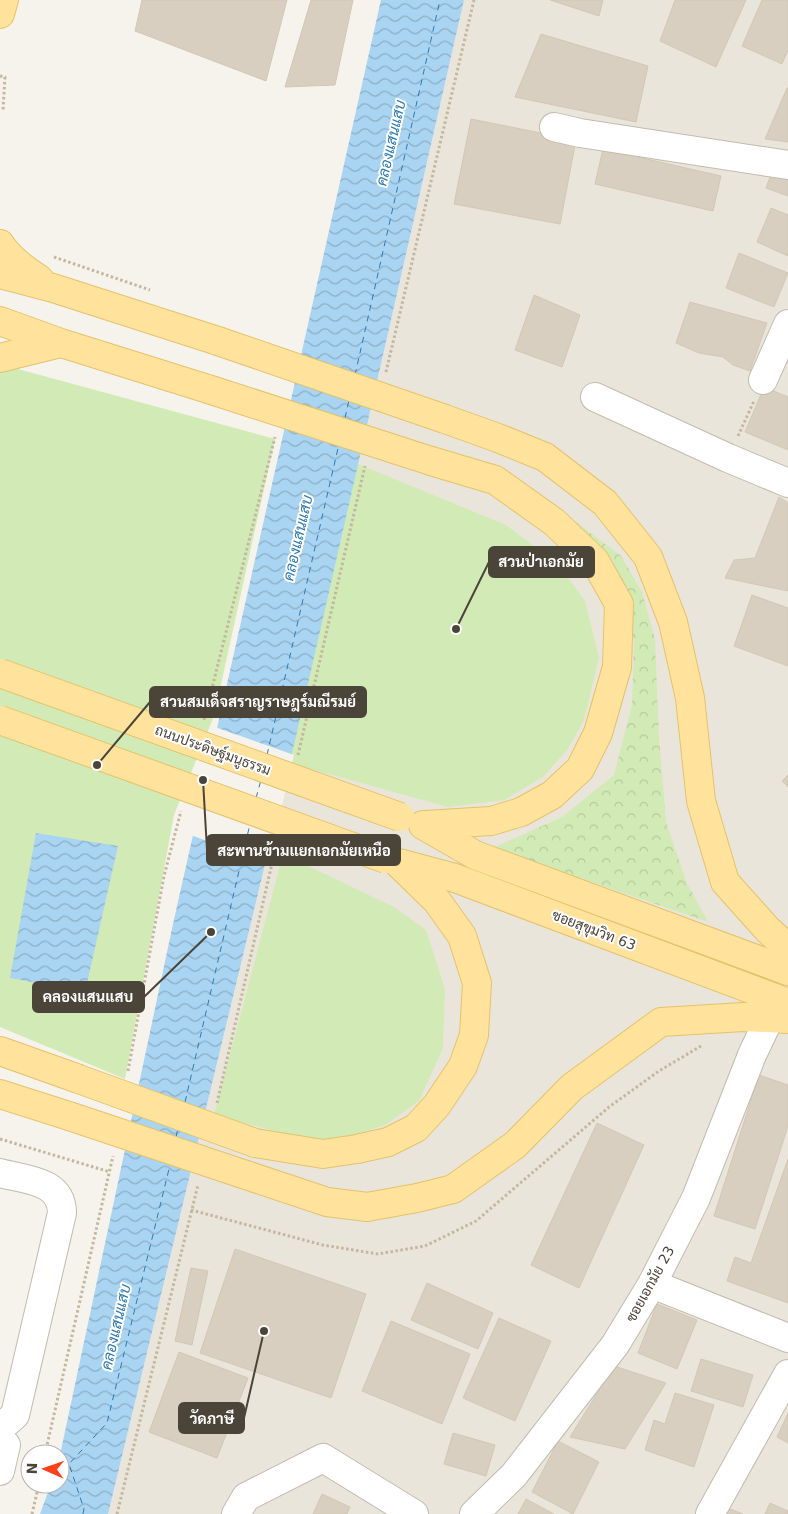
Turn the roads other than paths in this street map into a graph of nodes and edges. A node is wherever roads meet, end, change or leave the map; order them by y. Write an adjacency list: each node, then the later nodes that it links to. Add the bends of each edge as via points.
1 (4, 0): 2 (main road)
2 (0, 14)
3 (554, 127): 4 (street)
4 (788, 165)
5 (0, 244): 7 (main road, via 23,269)
6 (0, 274): 7 (main road)
7 (53, 288): 19 (main road, bridge, via 498,438 544,457 605,503 648,557 674,622 690,698 701,801 725,882)
8 (0, 321): 10 (main road)
9 (788, 324): 12 (street)
10 (61, 344): 11 (main road); 17 (main road, bridge, via 495,480 554,522 595,561 619,604 617,667 598,733 580,769 552,795 521,812 490,821)
11 (0, 358)
12 (763, 380)
13 (595, 397): 14 (street)
14 (788, 483)
15 (0, 673): 17 (main road, ถนนประดิษฐ์มนูธรรม, bridge)
16 (0, 720): 18 (main road, bridge)
17 (413, 821): 20 (main road, ซอยสุขุมวิท 63, via 475,855)
18 (392, 861): 21 (main road, ซอยสุขุมวิท 63, via 456,878); 22 (main road, bridge, via 437,901 462,936 478,983 474,1035 462,1066 437,1105 416,1128 388,1142 323,1154 255,1143)
19 (788, 948)
20 (788, 971)
21 (782, 1013): 23 (main road, bridge, via 661,1022 572,1087 515,1145 453,1189 366,1207 327,1202); 25 (street, ซอยเอกมัย 23, via 752,1055 696,1198)
22 (0, 1051)
23 (0, 1094)
24 (0, 1173): 28 (street, via 53,1189 61,1200 62,1213 15,1415)
25 (652, 1284): 26 (street); 33 (street, ซอยเอกมัย 23, via 615,1345 514,1475)
26 (788, 1338)
27 (788, 1374): 34 (street)
28 (0, 1426)
29 (0, 1444): 30 (street, via 6,1445)
30 (0, 1471)
31 (236, 1514): 32 (street, via 246,1497 323,1458)
32 (414, 1514)
33 (474, 1514)
34 (710, 1514)

